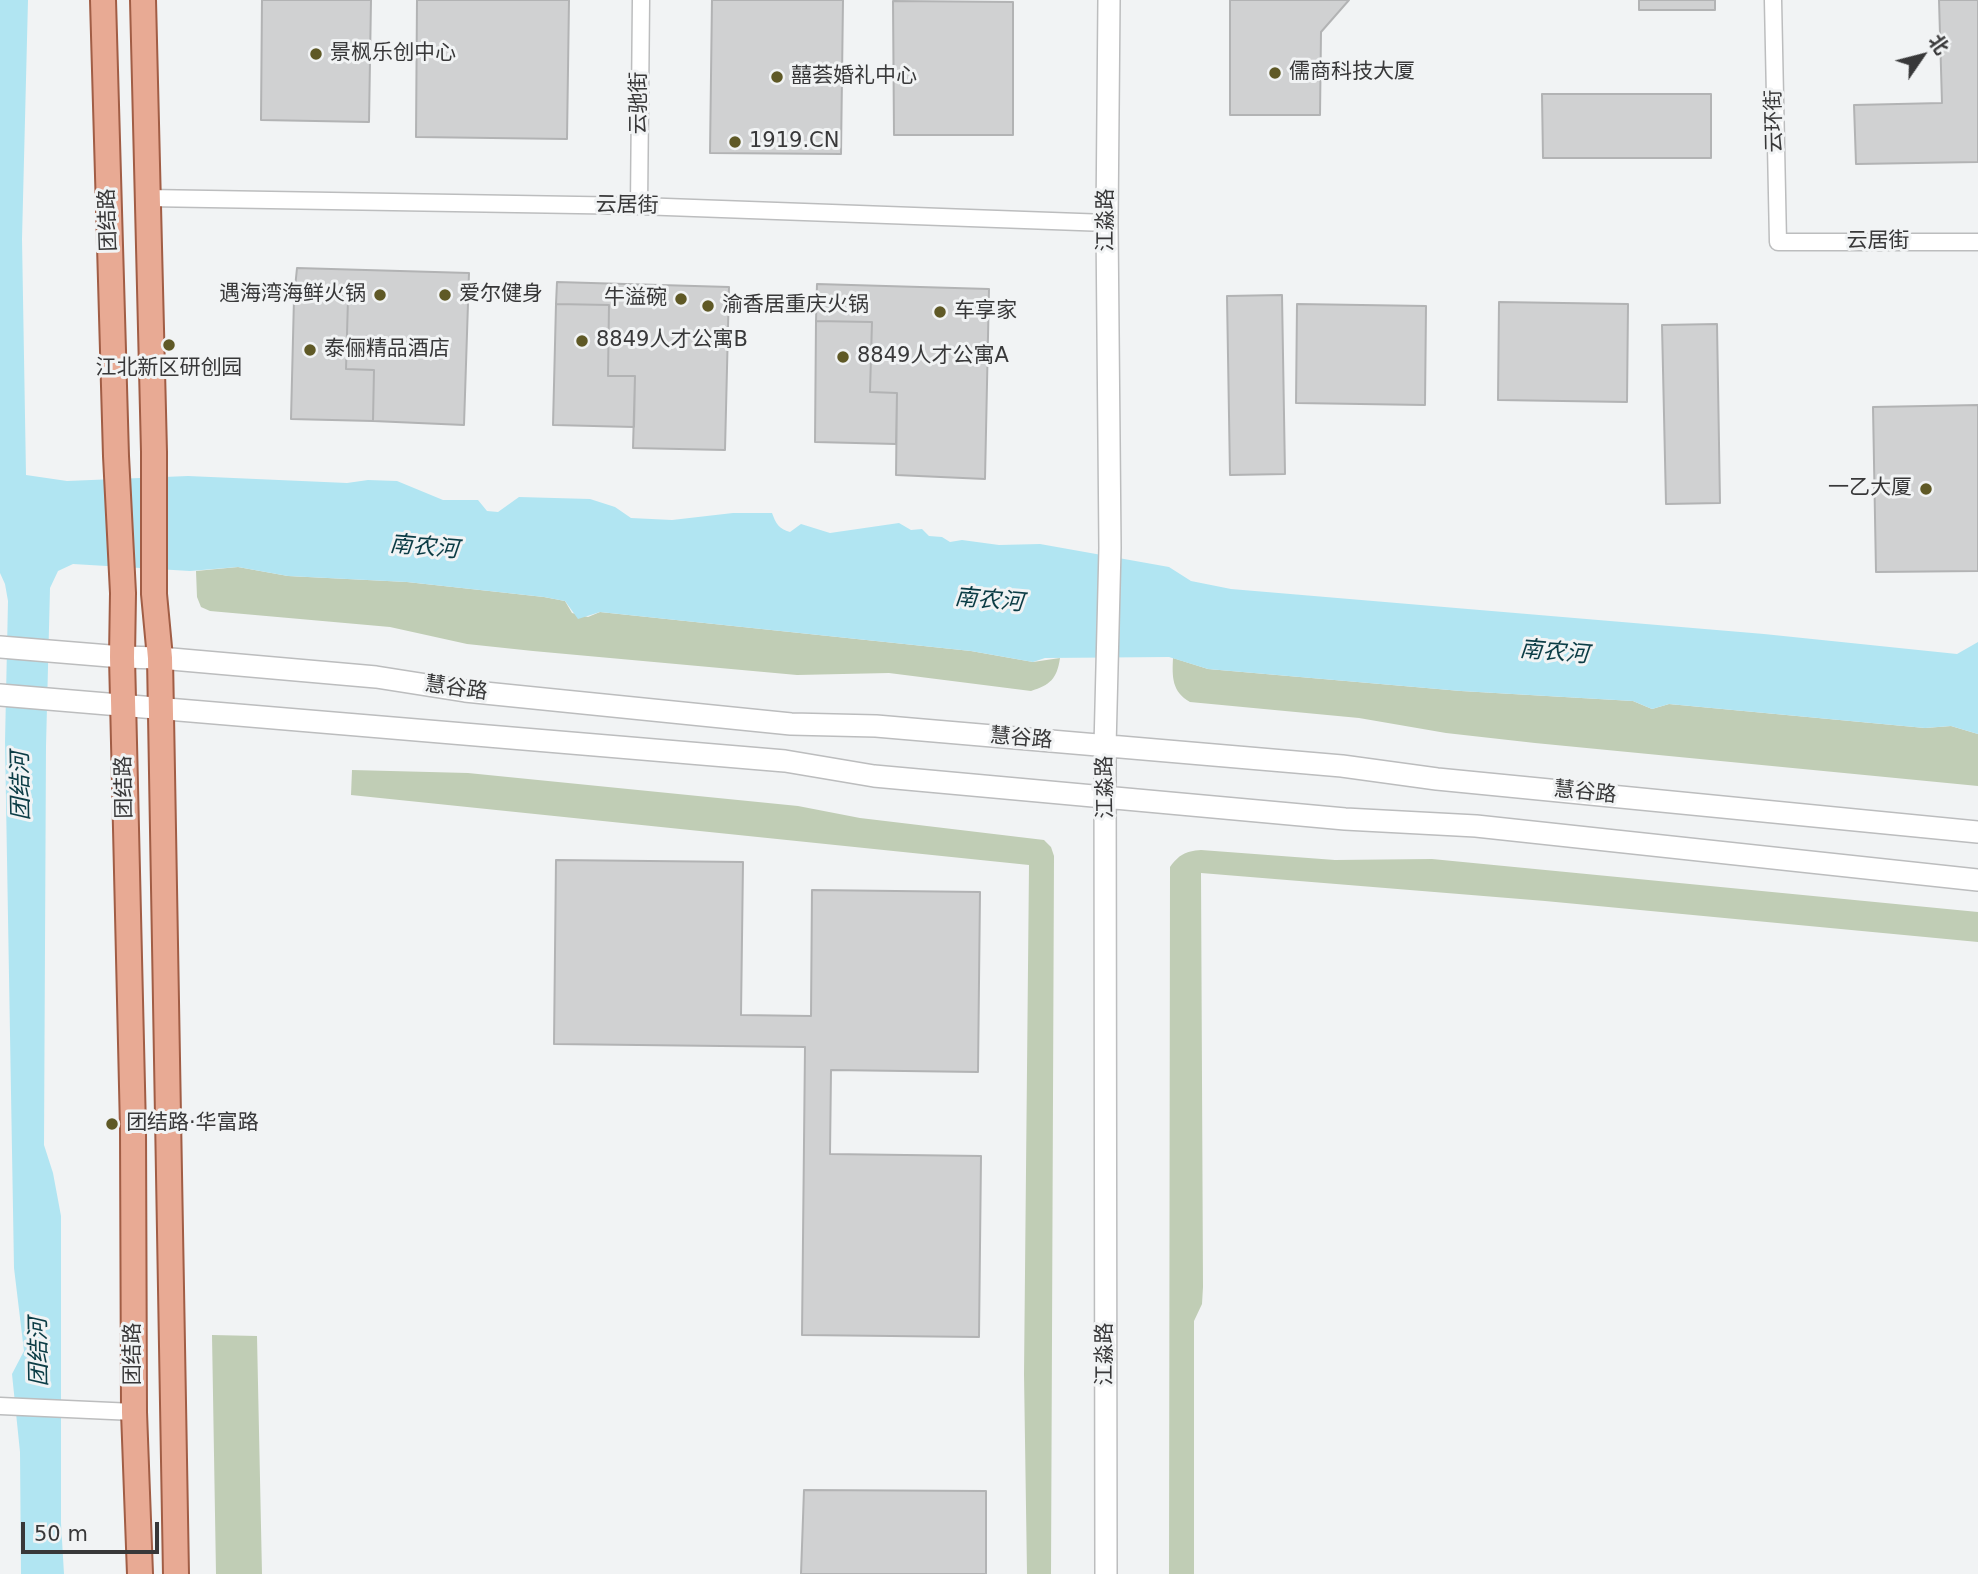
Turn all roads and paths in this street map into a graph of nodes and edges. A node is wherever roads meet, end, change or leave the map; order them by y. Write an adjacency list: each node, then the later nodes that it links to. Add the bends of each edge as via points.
1 (103, 0): 12 (main road, 团结路)
2 (143, 0): 6 (main road, 团结路)
3 (641, 0): 7 (street, 云驰街)
4 (1109, 0): 8 (main road, 江淼路)
5 (1773, 0): 9 (street, 云环街)
6 (147, 198): 7 (street, 云居街); 13 (main road, 团结路)
7 (639, 206): 8 (street, 云居街)
8 (1107, 223): 17 (main road, 江淼路, via 1110,548)
9 (1778, 242): 10 (street, 云居街)
10 (1978, 242)
11 (0, 647): 12 (main road, 慧谷路)
12 (122, 657): 13 (main road, 慧谷路); 15 (main road, 团结路)
13 (159, 657): 16 (main road, 团结路); 17 (main road, 慧谷路, via 791,724 876,726)
14 (0, 695): 15 (main road, 慧谷路)
15 (123, 705): 16 (main road, 慧谷路); 22 (main road, 团结路)
16 (160, 708): 18 (main road, 慧谷路, via 785,761 874,776); 24 (main road, 团结路)
17 (1105, 747): 18 (main road, 江淼路); 19 (main road, 慧谷路, via 1342,766)
18 (1107, 796): 20 (main road, 慧谷路, via 1345,819 1476,826); 25 (main road, 江淼路)
19 (1978, 832)
20 (1978, 880)
21 (4, 1406): 22 (street)
22 (134, 1412): 23 (main road, 团结路)
23 (140, 1574)
24 (176, 1574)
25 (1106, 1574)

